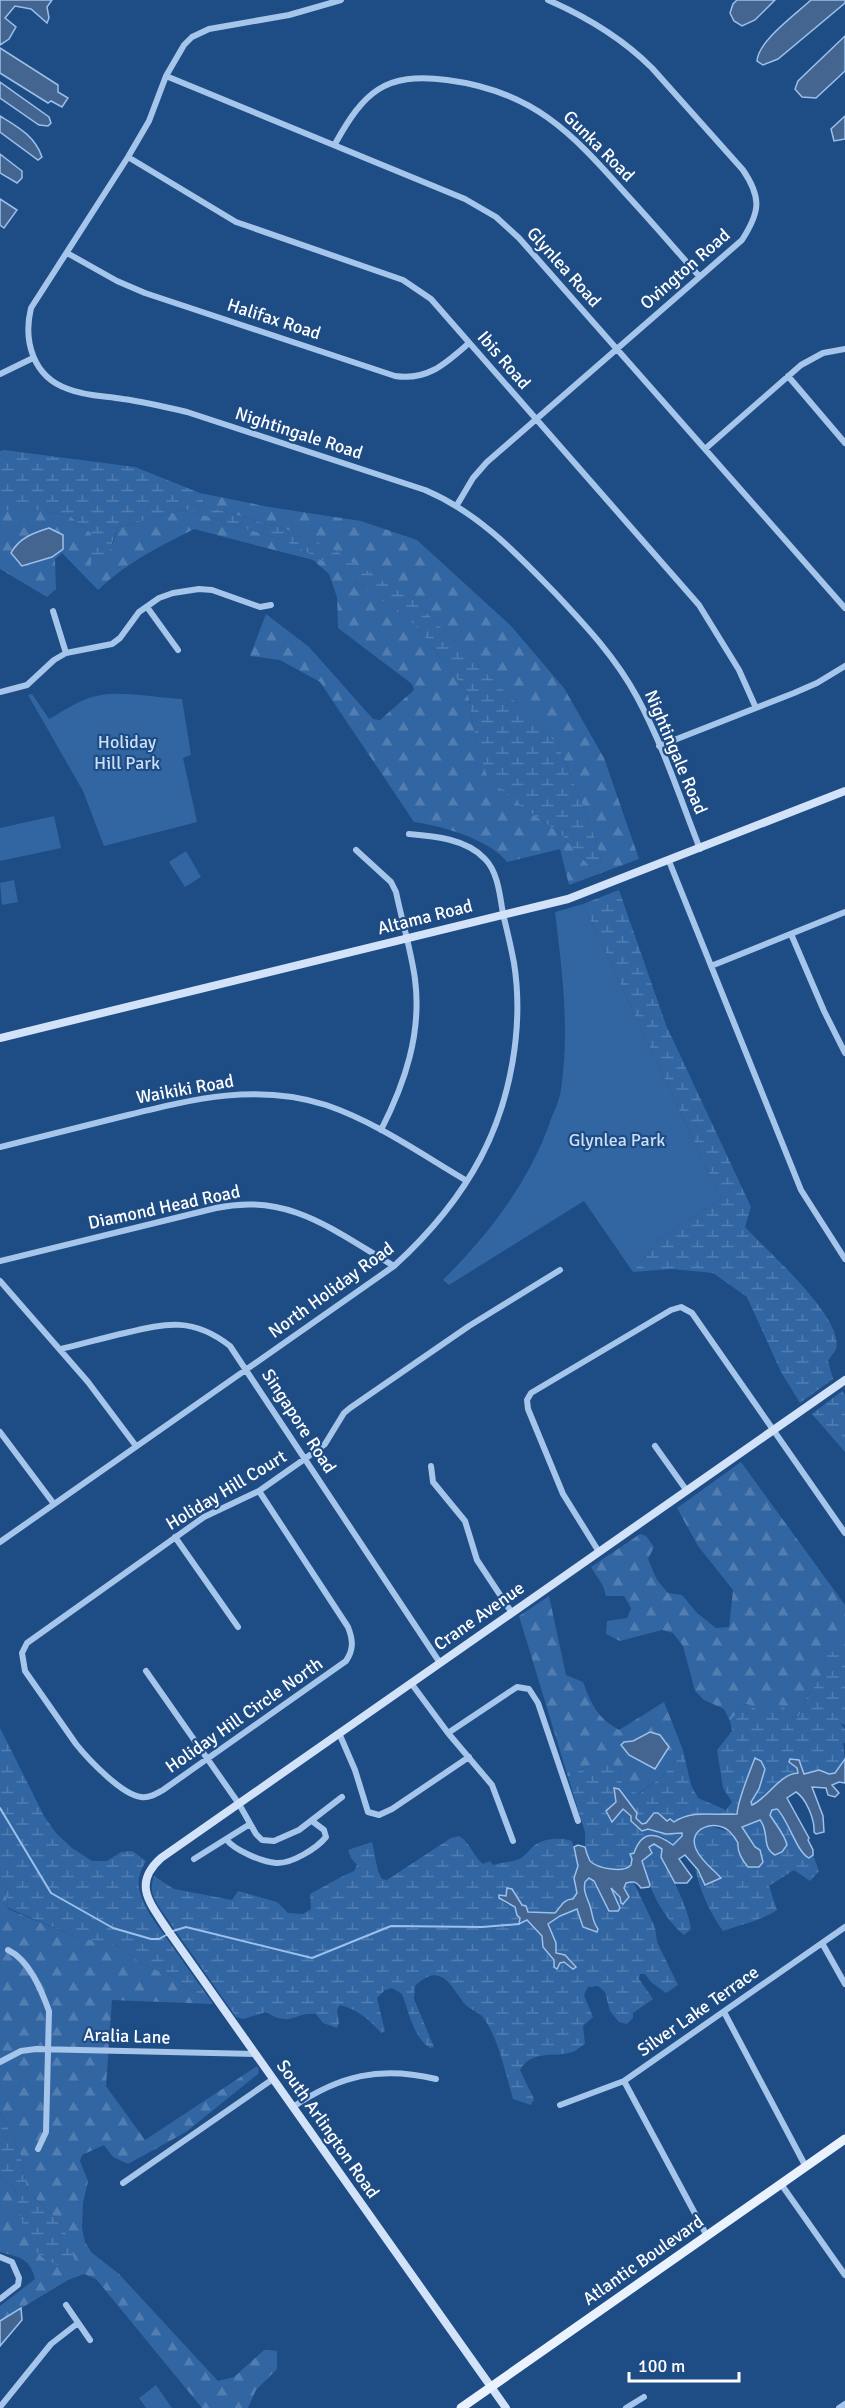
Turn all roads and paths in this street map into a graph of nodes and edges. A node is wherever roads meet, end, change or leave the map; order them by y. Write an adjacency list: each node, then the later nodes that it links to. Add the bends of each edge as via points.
1 (341, 0): 3 (street, via 198,33 184,45)
2 (548, 0): 7 (street, Ovington Road, via 597,24 638,54 754,186 756,212 752,225 742,240)
3 (166, 76): 4 (street, Glynlea Road); 5 (street, via 149,121)
4 (335, 144): 7 (street, Gunka Road, via 363,101 383,86 398,81 419,77 468,83 510,96 544,114 575,138); 9 (street, Glynlea Road, via 465,199 496,218 519,238)
5 (128, 157): 6 (street); 8 (street, Ibis Road, via 236,222 403,280 430,299)
6 (67, 253): 8 (street, Halifax Road, via 145,293 395,375 413,377 433,372); 11 (street, via 31,308 27,329)
7 (699, 276): 9 (street, Ovington Road)
8 (469, 343): 14 (street, Ibis Road)
9 (617, 349): 14 (street, Ovington Road); 16 (street, Glynlea Road)
10 (845, 349): 13 (street, via 810,359)
11 (33, 358): 12 (street); 17 (street, Nightingale Road, via 47,376 64,388 187,412 425,490)
12 (0, 374)
13 (788, 376): 15 (street); 16 (street)
14 (537, 420): 17 (street, Ovington Road, via 487,462); 26 (street, Ibis Road, via 699,605 739,670)
15 (845, 443)
16 (705, 449): 20 (street, Glynlea Road)
17 (457, 505): 27 (street, Nightingale Road, via 500,538 586,627 626,678)
18 (271, 605): 19 (street, via 260,607 199,589 173,592)
19 (147, 607): 22 (street); 23 (street, via 112,644)
20 (845, 608)
21 (53, 612): 23 (street)
22 (178, 650)
23 (66, 653): 25 (street, via 27,685)
24 (845, 666): 26 (street, via 817,683)
25 (0, 692)
26 (756, 708): 27 (street)
27 (660, 746): 30 (street, Nightingale Road)
28 (845, 791): 30 (street, Altama Road)
29 (409, 834): 34 (street, North Holiday Road, via 448,839 485,859 496,879)
30 (700, 849): 32 (street, Altama Road)
31 (356, 850): 36 (street, via 391,882)
32 (669, 861): 34 (street, Altama Road, via 575,897); 37 (street)
33 (845, 912): 35 (street)
34 (504, 915): 36 (street, Altama Road); 42 (street, North Holiday Road, via 514,964 515,1044 494,1126)
35 (791, 934): 37 (street); 39 (street)
36 (407, 939): 38 (street, Altama Road); 40 (street, via 415,980 414,1042 399,1094)
37 (711, 966): 43 (street, via 801,1190)
38 (0, 1038)
39 (845, 1053)
40 (381, 1130): 41 (street, Waikiki Road, via 325,1105 294,1097 242,1093 186,1101); 42 (street, Waikiki Road)
41 (0, 1147)
42 (467, 1181): 45 (street, North Holiday Road, via 427,1235)
43 (845, 1259)
44 (0, 1261): 45 (street, Diamond Head Road, via 248,1203 303,1214)
45 (394, 1266): 49 (street, North Holiday Road)
46 (560, 1270): 55 (street, Holiday Hill Court, via 350,1408 325,1444)
47 (0, 1281): 48 (street)
48 (61, 1349): 49 (street, Singapore Road, via 163,1324 183,1324 217,1335); 53 (street)
49 (247, 1369): 53 (street, North Holiday Road); 55 (street, Singapore Road)
50 (845, 1380): 51 (street, Crane Avenue)
51 (774, 1431): 58 (street, Crane Avenue); 60 (street); 63 (street, via 687,1309 681,1307 531,1393 528,1409 563,1494)
52 (0, 1432): 59 (street)
53 (136, 1446): 59 (street, North Holiday Road)
54 (655, 1446): 58 (street)
55 (306, 1458): 57 (street, Holiday Hill Court); 66 (street, Singapore Road)
56 (431, 1466): 64 (street, via 433,1482 465,1521 477,1560)
57 (259, 1491): 61 (street, Holiday Hill Court, via 204,1517); 72 (street, Holiday Hill Circle North, via 348,1627 353,1647 346,1661)
58 (687, 1491): 63 (street, Crane Avenue)
59 (54, 1504): 62 (street, North Holiday Road)
60 (845, 1533)
61 (175, 1537): 65 (street); 73 (street, Holiday Hill Court, via 37,1634 22,1653 25,1671 85,1755 130,1793)
62 (0, 1542)
63 (599, 1552): 64 (street, Crane Avenue)
64 (513, 1613): 66 (street, Crane Avenue)
65 (238, 1627)
66 (440, 1663): 68 (street, Crane Avenue)
67 (146, 1671): 72 (street)
68 (411, 1683): 69 (street, Crane Avenue); 70 (street)
69 (339, 1733): 71 (street, via 368,1812 379,1815); 75 (street, Crane Avenue)
70 (448, 1733): 71 (street); 77 (street, via 517,1687 529,1689 538,1703)
71 (469, 1757): 80 (street, via 492,1785)
72 (208, 1759): 73 (street, Holiday Hill Circle North, via 164,1790); 75 (street)
73 (144, 1797)
74 (342, 1797): 76 (street)
75 (239, 1804): 78 (street); 82 (street, Crane Avenue, via 154,1864)
76 (312, 1821): 78 (street, via 274,1841 262,1840); 79 (street, via 324,1830 326,1837 287,1862 276,1863 244,1852)
77 (578, 1821)
78 (250, 1824): 79 (street)
79 (226, 1839): 81 (street)
80 (513, 1841)
81 (194, 1859)
82 (145, 1887): 89 (street, South Arlington Road, via 167,1929)
83 (845, 1927): 84 (street, Silver Lake Terrace)
84 (822, 1943): 86 (street); 87 (street, Silver Lake Terrace)
85 (8, 1950): 88 (street, via 24,1962 44,1996 49,2011)
86 (845, 1984)
87 (724, 2012): 93 (street, Silver Lake Terrace); 98 (street)
88 (49, 2050): 89 (street, Aralia Lane); 90 (street, Aralia Lane, via 21,2051); 97 (street, via 46,2132)
89 (256, 2054): 91 (street, South Arlington Road)
90 (0, 2062)
91 (273, 2079): 95 (street, South Arlington Road); 99 (street)
92 (436, 2079): 95 (street, via 395,2073 364,2075 331,2084)
93 (624, 2081): 94 (street, Silver Lake Terrace); 101 (street)
94 (560, 2105)
95 (293, 2107): 108 (street, South Arlington Road)
96 (845, 2139): 98 (main road, Atlantic Boulevard)
97 (38, 2149)
98 (806, 2167): 100 (main road, Atlantic Boulevard)
99 (123, 2183)
100 (781, 2184): 101 (main road, Atlantic Boulevard); 103 (street)
101 (707, 2236): 108 (main road, Atlantic Boulevard)
102 (0, 2257): 104 (street, via 12,2262 19,2278 18,2285)
103 (845, 2275)
104 (0, 2299)
105 (66, 2305): 106 (street)
106 (78, 2323): 107 (street); 111 (street, via 51,2343)
107 (90, 2340)
108 (491, 2387): 112 (main road, Atlantic Boulevard); 113 (street, South Arlington Road)
109 (644, 2397): 114 (street)
110 (845, 2404): 115 (street)
111 (0, 2407)
112 (461, 2408)
113 (506, 2408)
114 (627, 2408)
115 (839, 2408)

